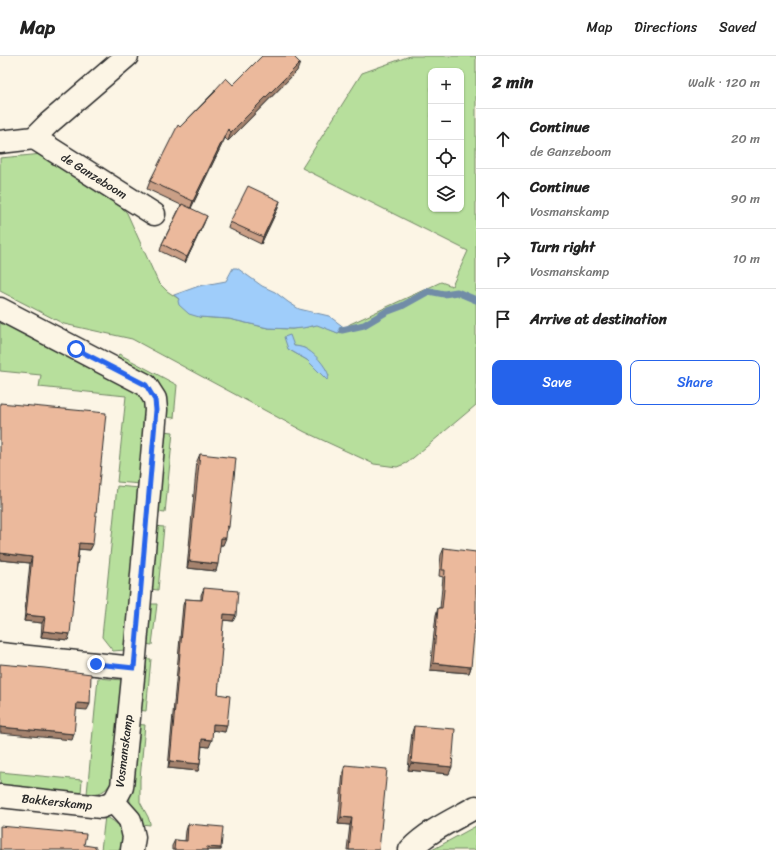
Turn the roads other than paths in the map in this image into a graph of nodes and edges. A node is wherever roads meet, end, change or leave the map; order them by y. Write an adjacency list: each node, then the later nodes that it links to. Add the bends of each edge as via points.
1 (127, 56): 2 (street)
2 (34, 138): 3 (street); 4 (street, de Ganzeboom)
3 (0, 142)
4 (154, 214)
5 (0, 309): 7 (street, Vosmanskamp, via 146,385 155,400)
6 (0, 654): 7 (street)
7 (134, 668): 9 (street, Vosmanskamp, via 122,787)
8 (0, 796): 9 (street, Bakkerskamp, via 101,807)
9 (114, 802): 11 (street, Vosmanskamp, via 130,820 134,837)
10 (476, 807): 12 (street, via 429,833)
11 (132, 850)
12 (410, 850)

